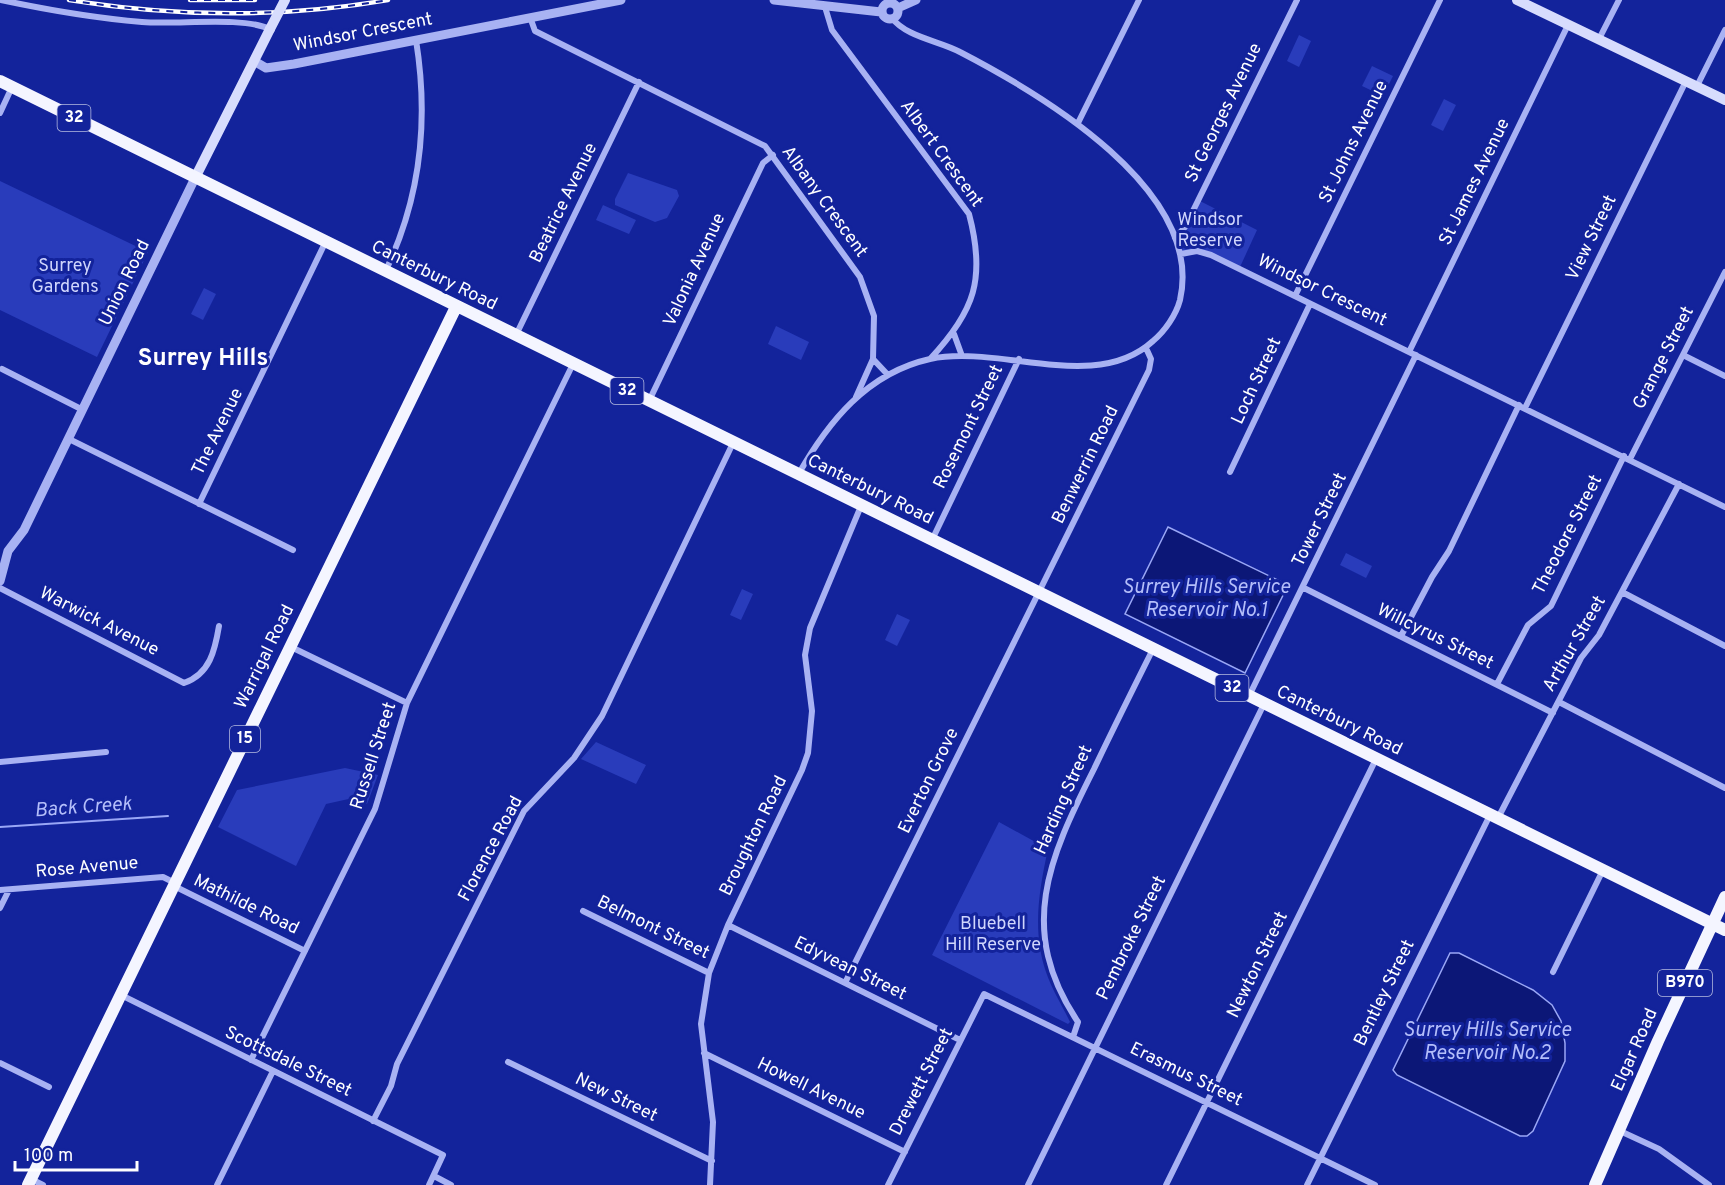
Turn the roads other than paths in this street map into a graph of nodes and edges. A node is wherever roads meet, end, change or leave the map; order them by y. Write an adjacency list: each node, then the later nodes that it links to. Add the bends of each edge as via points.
1 (1, 0): 17 (street, via 143,22 249,24)
2 (285, 0): 17 (main road, Union Road, bridge)
3 (621, 0): 14 (street, Windsor Crescent)
4 (774, 0): 11 (street)
5 (916, 0): 12 (street)
6 (1139, 0): 29 (street)
7 (1297, 0): 32 (street, St Georges Avenue, via 1185,227)
8 (1440, 0): 37 (street, St Johns Avenue)
9 (1517, 0): 16 (main road)
10 (1619, 0): 19 (street)
11 (825, 7): 13 (street); 40 (street, Albert Crescent, via 832,30 969,214 978,248 976,275 969,304)
12 (898, 8): 13 (street, via 885,4); 15 (street)
13 (881, 12): 15 (street)
14 (530, 17): 20 (street, Windsor Crescent); 24 (street, Albany Crescent, via 535,31)
15 (892, 18): 29 (street, via 898,26 953,48 1014,80)
16 (1568, 25): 19 (main road); 43 (street, St James Avenue)
17 (270, 29): 21 (main road, Union Road)
18 (1725, 30): 25 (street)
19 (1599, 39): 23 (main road)
20 (416, 40): 21 (street, Windsor Crescent, via 266,68); 36 (street, via 424,126 419,168 406,224)
21 (254, 61): 31 (main road, Union Road)
22 (0, 81): 26 (main road, Canterbury Road / 32)
23 (1686, 81): 25 (main road); 55 (street, View Street)
24 (639, 82): 30 (street, Albany Crescent, via 756,139); 41 (street, Beatrice Avenue)
25 (1697, 86): 27 (main road)
26 (12, 87): 28 (street); 31 (main road, Canterbury Road / 32)
27 (1725, 100)
28 (0, 113)
29 (1078, 123): 32 (street, via 1147,192)
30 (772, 155): 46 (street, Albany Crescent, via 860,277 874,316); 54 (street, Valonia Avenue, via 764,162)
31 (195, 178): 33 (main road, Canterbury Road / 32); 56 (street, Union Road)
32 (1175, 238): 34 (street)
33 (325, 243): 36 (main road, Canterbury Road / 32); 63 (street, The Avenue)
34 (1181, 254): 37 (street, Windsor Crescent, via 1197,251 1211,255); 42 (street, via 1184,281 1178,306 1163,333)
35 (1725, 272): 44 (street, Grange Street)
36 (385, 273): 39 (main road, Canterbury Road / 32)
37 (1295, 296): 38 (street, Windsor Crescent)
38 (1310, 304): 43 (street, Windsor Crescent); 60 (street, Loch Street)
39 (456, 307): 41 (main road, Canterbury Road / 32); 76 (main road, Warrigal Road / 15)
40 (954, 334): 45 (street); 47 (street, Albert Crescent)
41 (515, 336): 49 (main road, Canterbury Road / 32)
42 (1146, 348): 48 (street, via 1119,362 1087,366); 73 (street, Benwerrin Road, via 1151,359 1149,370)
43 (1412, 354): 55 (street, Windsor Crescent); 71 (street, Tower Street)
44 (1683, 355): 52 (street); 59 (street, Grange Street)
45 (962, 356): 47 (street); 48 (street)
46 (873, 359): 51 (street); 53 (street, Albany Crescent)
47 (930, 359): 51 (street)
48 (1019, 359): 66 (street, Rosemont Street)
49 (573, 364): 54 (main road, Canterbury Road / 32); 82 (street, Russell Street)
50 (3, 369): 56 (street)
51 (888, 375): 53 (street)
52 (1725, 376)
53 (856, 397): 61 (street, via 816,442)
54 (649, 402): 58 (main road, Canterbury Road / 32)
55 (1522, 407): 59 (street, Windsor Crescent); 75 (street, View Street)
56 (83, 410): 57 (street, Union Road)
57 (69, 439): 63 (street); 67 (street, Union Road, via 24,530)
58 (733, 443): 61 (main road, Canterbury Road / 32); 116 (street, Florence Road, via 602,716 574,758 524,811 397,1064 391,1086)
59 (1627, 458): 62 (street, Windsor Crescent); 79 (street, Theodore Street, via 1551,606 1528,625)
60 (1230, 472)
61 (798, 475): 64 (main road, Canterbury Road / 32)
62 (1679, 483): 65 (street, Windsor Crescent); 72 (street, Arthur Street)
63 (200, 504): 68 (street)
64 (861, 506): 66 (main road, Canterbury Road / 32); 98 (street, Broughton Road, via 810,628 805,655 812,711 808,753)
65 (1725, 507)
66 (931, 540): 73 (main road, Canterbury Road / 32)
67 (4, 549): 69 (street, Union Road, via 5,569)
68 (293, 550)
69 (0, 581)
70 (0, 588): 74 (street, Warwick Avenue, via 184,683 195,679 208,666)
71 (1304, 588): 75 (street, Willcyrus Street); 80 (street, Tower Street)
72 (1622, 592): 77 (street); 81 (street, Arthur Street)
73 (1039, 593): 78 (main road, Canterbury Road / 32); 103 (street, Everton Grove)
74 (219, 626)
75 (1401, 636): 79 (street, Willcyrus Street)
76 (290, 646): 82 (street); 91 (main road, Warrigal Road / 15)
77 (1725, 646)
78 (1153, 649): 80 (main road, Canterbury Road / 32); 106 (street, Harding Street, via 1066,824 1047,881 1045,945 1052,973 1078,1022)
79 (1497, 684): 84 (street, Willcyrus Street)
80 (1249, 696): 83 (main road, Canterbury Road / 32)
81 (1559, 702): 84 (street, Arthur Street); 88 (street)
82 (406, 703): 100 (street, Russell Street, via 382,793)
83 (1264, 704): 86 (main road, Canterbury Road / 32); 108 (street, Pembroke Street)
84 (1553, 713): 89 (street, Arthur Street)
85 (106, 752): 87 (street)
86 (1376, 759): 89 (main road, Canterbury Road / 32); 115 (street, Newton Street)
87 (0, 762)
88 (1725, 788)
89 (1494, 817): 90 (main road, Canterbury Road / 32); 119 (street, Bentley Street)
90 (1603, 870): 97 (main road, Canterbury Road / 32); 101 (street)
91 (174, 885): 93 (street, Rose Avenue, via 163,877); 100 (street, Mathilde Road); 105 (main road, Warrigal Road / 15)
92 (0, 890): 93 (street, Rose Avenue)
93 (9, 890): 95 (street)
94 (1725, 897): 97 (main road, Elgar Road / B970)
95 (0, 908)
96 (583, 911): 102 (street, Belmont Street)
97 (1711, 924): 99 (main road, Canterbury Road / 32); 117 (main road, Elgar Road / B970)
98 (728, 925): 102 (street, Broughton Road); 103 (street, Edyvean Street)
99 (1725, 930)
100 (305, 951): 110 (street, Russell Street)
101 (1553, 972)
102 (709, 973): 109 (street, Broughton Road, via 701,1024)
103 (845, 983): 107 (street, Edyvean Street)
104 (984, 994): 106 (street, Erasmus Street); 107 (street, Drewett Street)
105 (121, 995): 110 (street, Scottsdale Street); 122 (main road, Warrigal Road / 15)
106 (1073, 1037): 108 (street, Erasmus Street)
107 (960, 1040): 118 (street, Drewett Street)
108 (1095, 1048): 115 (street, Erasmus Street); 129 (street, Pembroke Street)
109 (704, 1053): 118 (street, Howell Avenue); 120 (street, Broughton Road, via 713,1122)
110 (251, 1060): 113 (street, Scottsdale Street)
111 (508, 1062): 120 (street, New Street)
112 (0, 1063): 114 (street)
113 (273, 1071): 116 (street, Scottsdale Street); 124 (street)
114 (49, 1087)
115 (1207, 1102): 119 (street, Erasmus Street); 130 (street, Newton Street)
116 (373, 1120): 121 (street, Scottsdale Street, via 443,1155)
117 (1620, 1131): 133 (main road, Elgar Road / B970); 134 (street, via 1659,1149)
118 (904, 1152): 128 (street, Drewett Street)
119 (1320, 1158): 131 (street, Bentley Street); 132 (street, Erasmus Street)
120 (712, 1161): 127 (street, Broughton Road)
121 (434, 1176): 125 (street); 126 (street)
122 (30, 1182): 123 (street)
123 (44, 1185)
124 (217, 1185)
125 (429, 1185)
126 (451, 1185)
127 (710, 1185)
128 (888, 1185)
129 (1028, 1185)
130 (1166, 1185)
131 (1307, 1185)
132 (1374, 1185)
133 (1595, 1185)
134 (1709, 1185)

